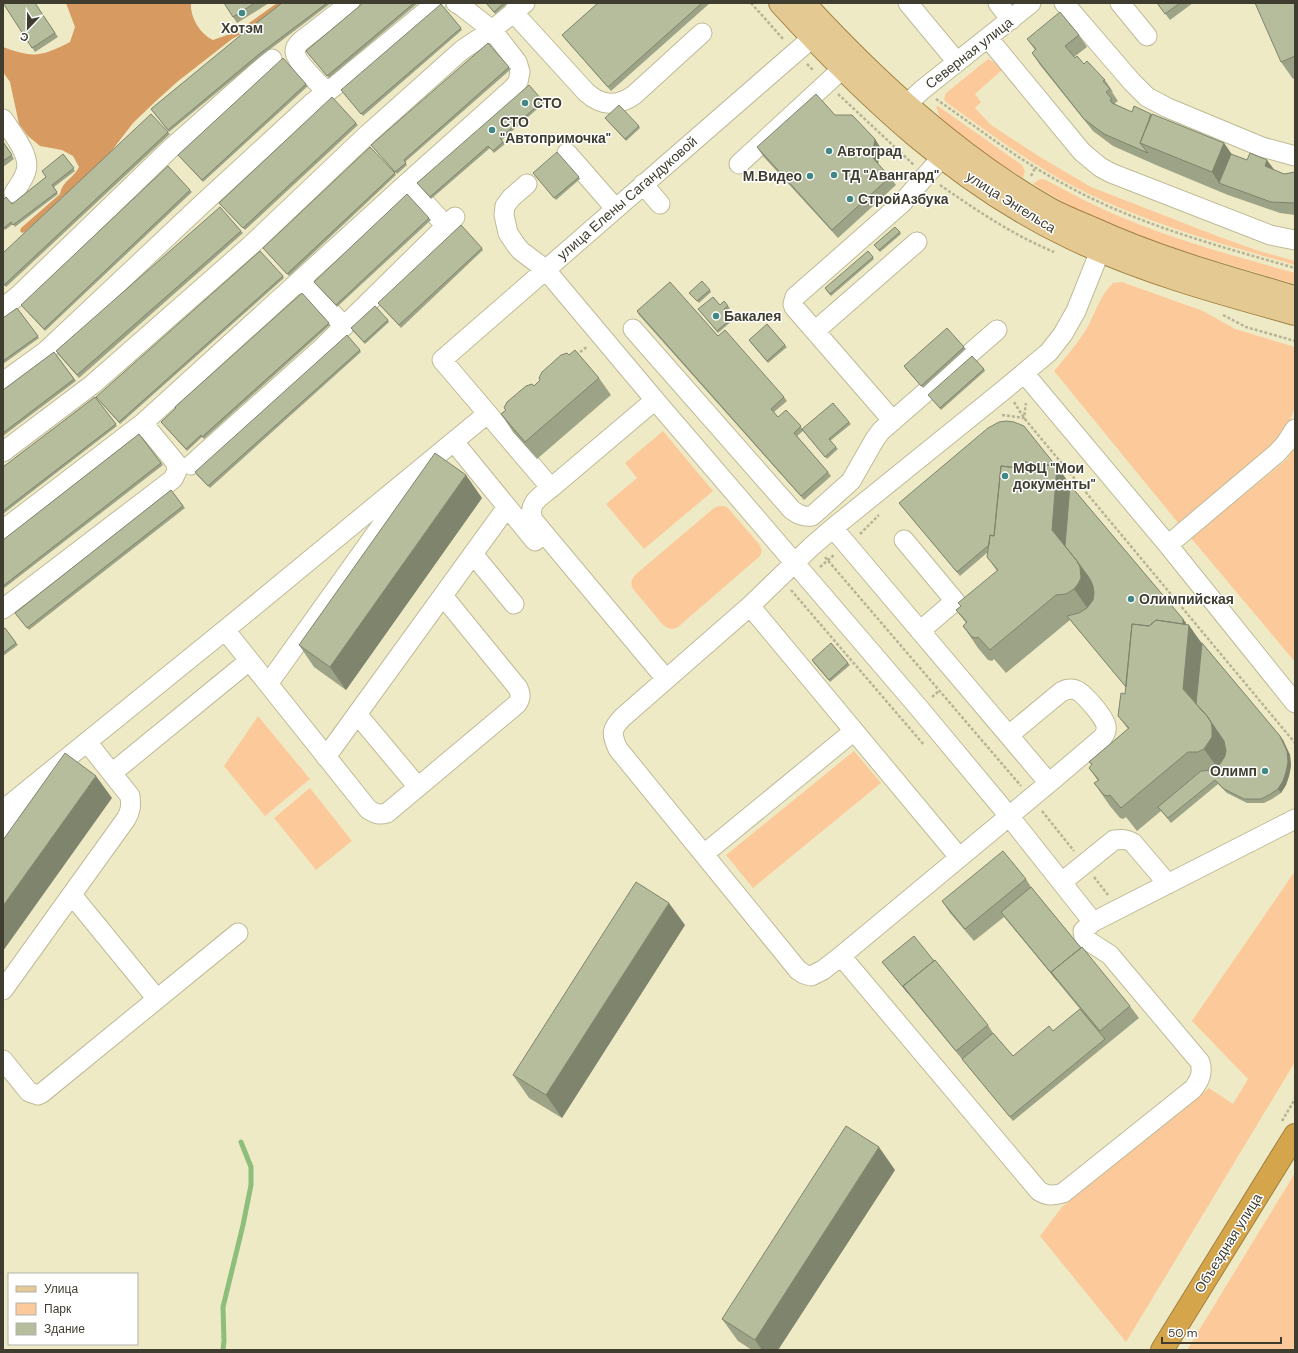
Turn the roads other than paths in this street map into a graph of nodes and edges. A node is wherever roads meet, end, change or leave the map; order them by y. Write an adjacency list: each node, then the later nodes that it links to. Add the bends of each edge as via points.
1 (350, 3): 21 (street, via 296,46 298,59)
2 (436, 3): 21 (street)
3 (456, 3): 13 (street)
4 (780, 3): 14 (main road, улица Энгельса)
5 (804, 3): 14 (main road, улица Энгельса)
6 (908, 3): 19 (street)
7 (998, 3): 12 (street)
8 (1031, 3): 12 (street, Северная улица)
9 (1064, 3): 25 (street, via 1147,97 1262,147)
10 (1120, 3): 16 (street)
11 (519, 8): 13 (street); 15 (street, via 586,92 593,99 610,104 634,94)
12 (1011, 20): 17 (street, Северная улица)
13 (492, 30): 28 (street, via 517,62 520,72 518,82); 54 (street, via 450,61 368,134 250,246 93,384)
14 (819, 32): 20 (main road, улица Энгельса); 30 (street, улица Елены Сагандуковой)
15 (702, 33)
16 (1147, 36)
17 (988, 38): 19 (street, Северная улица); 34 (street, via 1082,152 1100,167 1270,235)
18 (272, 59): 40 (street, via 170,149)
19 (957, 62): 22 (street, Северная улица)
20 (848, 63): 22 (main road, улица Энгельса); 27 (street)
21 (327, 92): 47 (street, via 200,206 46,351)
22 (901, 111): 26 (main road, улица Энгельса); 36 (main road, улица Энгельса)
23 (3, 119): 31 (street, via 24,152 27,162 27,170)
24 (568, 153): 33 (street)
25 (1295, 156)
26 (942, 157): 36 (main road, улица Энгельса, via 1012,206 1056,230); 45 (street, via 902,203 793,300 794,307)
27 (739, 164)
28 (407, 183): 38 (street); 42 (street, via 451,222)
29 (527, 184): 37 (street, via 511,198 504,215 508,233 516,245)
30 (642, 184): 32 (street); 33 (street, улица Елены Сагандуковой)
31 (14, 193)
32 (660, 204)
33 (615, 208): 37 (street, улица Елены Сагандуковой)
34 (1295, 240)
35 (917, 242): 45 (street)
36 (1104, 243): 39 (main road, улица Энгельса, via 1149,252); 41 (main road, улица Энгельса, via 1141,267); 46 (street, via 1070,323 1049,352)
37 (545, 269): 48 (street); 49 (street, улица Елены Сагандуковой, via 442,360)
38 (301, 280): 42 (street); 51 (street)
39 (1295, 297)
40 (3, 308)
41 (1295, 314)
42 (344, 326): 55 (street)
43 (633, 329): 50 (street, via 792,510 800,515 812,516 845,487 875,439)
44 (996, 330): 50 (street)
45 (815, 331): 50 (street)
46 (1024, 373): 59 (street); 62 (street)
47 (3, 382)
48 (655, 400): 57 (street); 64 (street)
49 (488, 414): 53 (street); 57 (street)
50 (893, 421)
51 (143, 423): 60 (street); 71 (street, via 176,463 177,471 173,480)
52 (1295, 429): 62 (street, via 1277,454)
53 (454, 442): 56 (street); 58 (street)
54 (3, 452)
55 (191, 465)
56 (425, 466): 72 (street); 76 (street)
57 (551, 488): 75 (street, via 534,502 531,508 533,520)
58 (507, 507): 63 (street); 65 (street)
59 (833, 528): 64 (street); 73 (street)
60 (3, 530)
61 (904, 540): 68 (street)
62 (1168, 545): 77 (street)
63 (473, 554): 66 (street); 69 (street)
64 (790, 568): 70 (street); 88 (street, via 919,708)
65 (561, 573)
66 (443, 596): 78 (street); 86 (street, via 518,688 521,699)
67 (974, 600): 68 (street)
68 (955, 601): 73 (street)
69 (514, 604)
70 (750, 606): 75 (street); 79 (street)
71 (3, 609)
72 (225, 630): 74 (street); 81 (street)
73 (920, 631): 80 (street)
74 (249, 661): 76 (street); 83 (street)
75 (666, 679): 91 (street, via 617,724 613,730 613,740)
76 (268, 684): 82 (street)
77 (1295, 703)
78 (357, 714): 82 (street); 86 (street)
79 (854, 730): 91 (street); 92 (street)
80 (1009, 735): 85 (street); 85 (street, via 1067,689 1081,692 1104,719 1106,732 1102,738)
81 (87, 742): 83 (street); 84 (street)
82 (326, 757): 86 (street, via 374,814 387,813)
83 (112, 773): 95 (street, via 130,796 130,812)
84 (38, 781): 87 (street); 90 (street)
85 (1049, 783): 88 (street)
86 (418, 787)
87 (3, 810)
88 (1009, 816): 92 (street); 93 (street)
89 (1295, 819): 94 (street)
90 (3, 830)
91 (704, 854): 98 (street, via 798,970 811,976)
92 (959, 857): 98 (street)
93 (1062, 882): 94 (street, via 1114,840 1121,839 1133,843); 96 (street)
94 (1168, 884): 96 (street)
95 (72, 895): 99 (street); 100 (street)
96 (1093, 922): 98 (street, via 1084,931 1084,937 1110,955 1200,1062 1201,1076 1193,1089 1056,1196 1039,1191)
97 (238, 933): 100 (street)
98 (841, 956)
99 (3, 990)
100 (157, 999): 101 (street, via 38,1095 29,1092)
101 (3, 1060)
102 (1295, 1135): 103 (highway, Объездная улица)
103 (1162, 1350)

